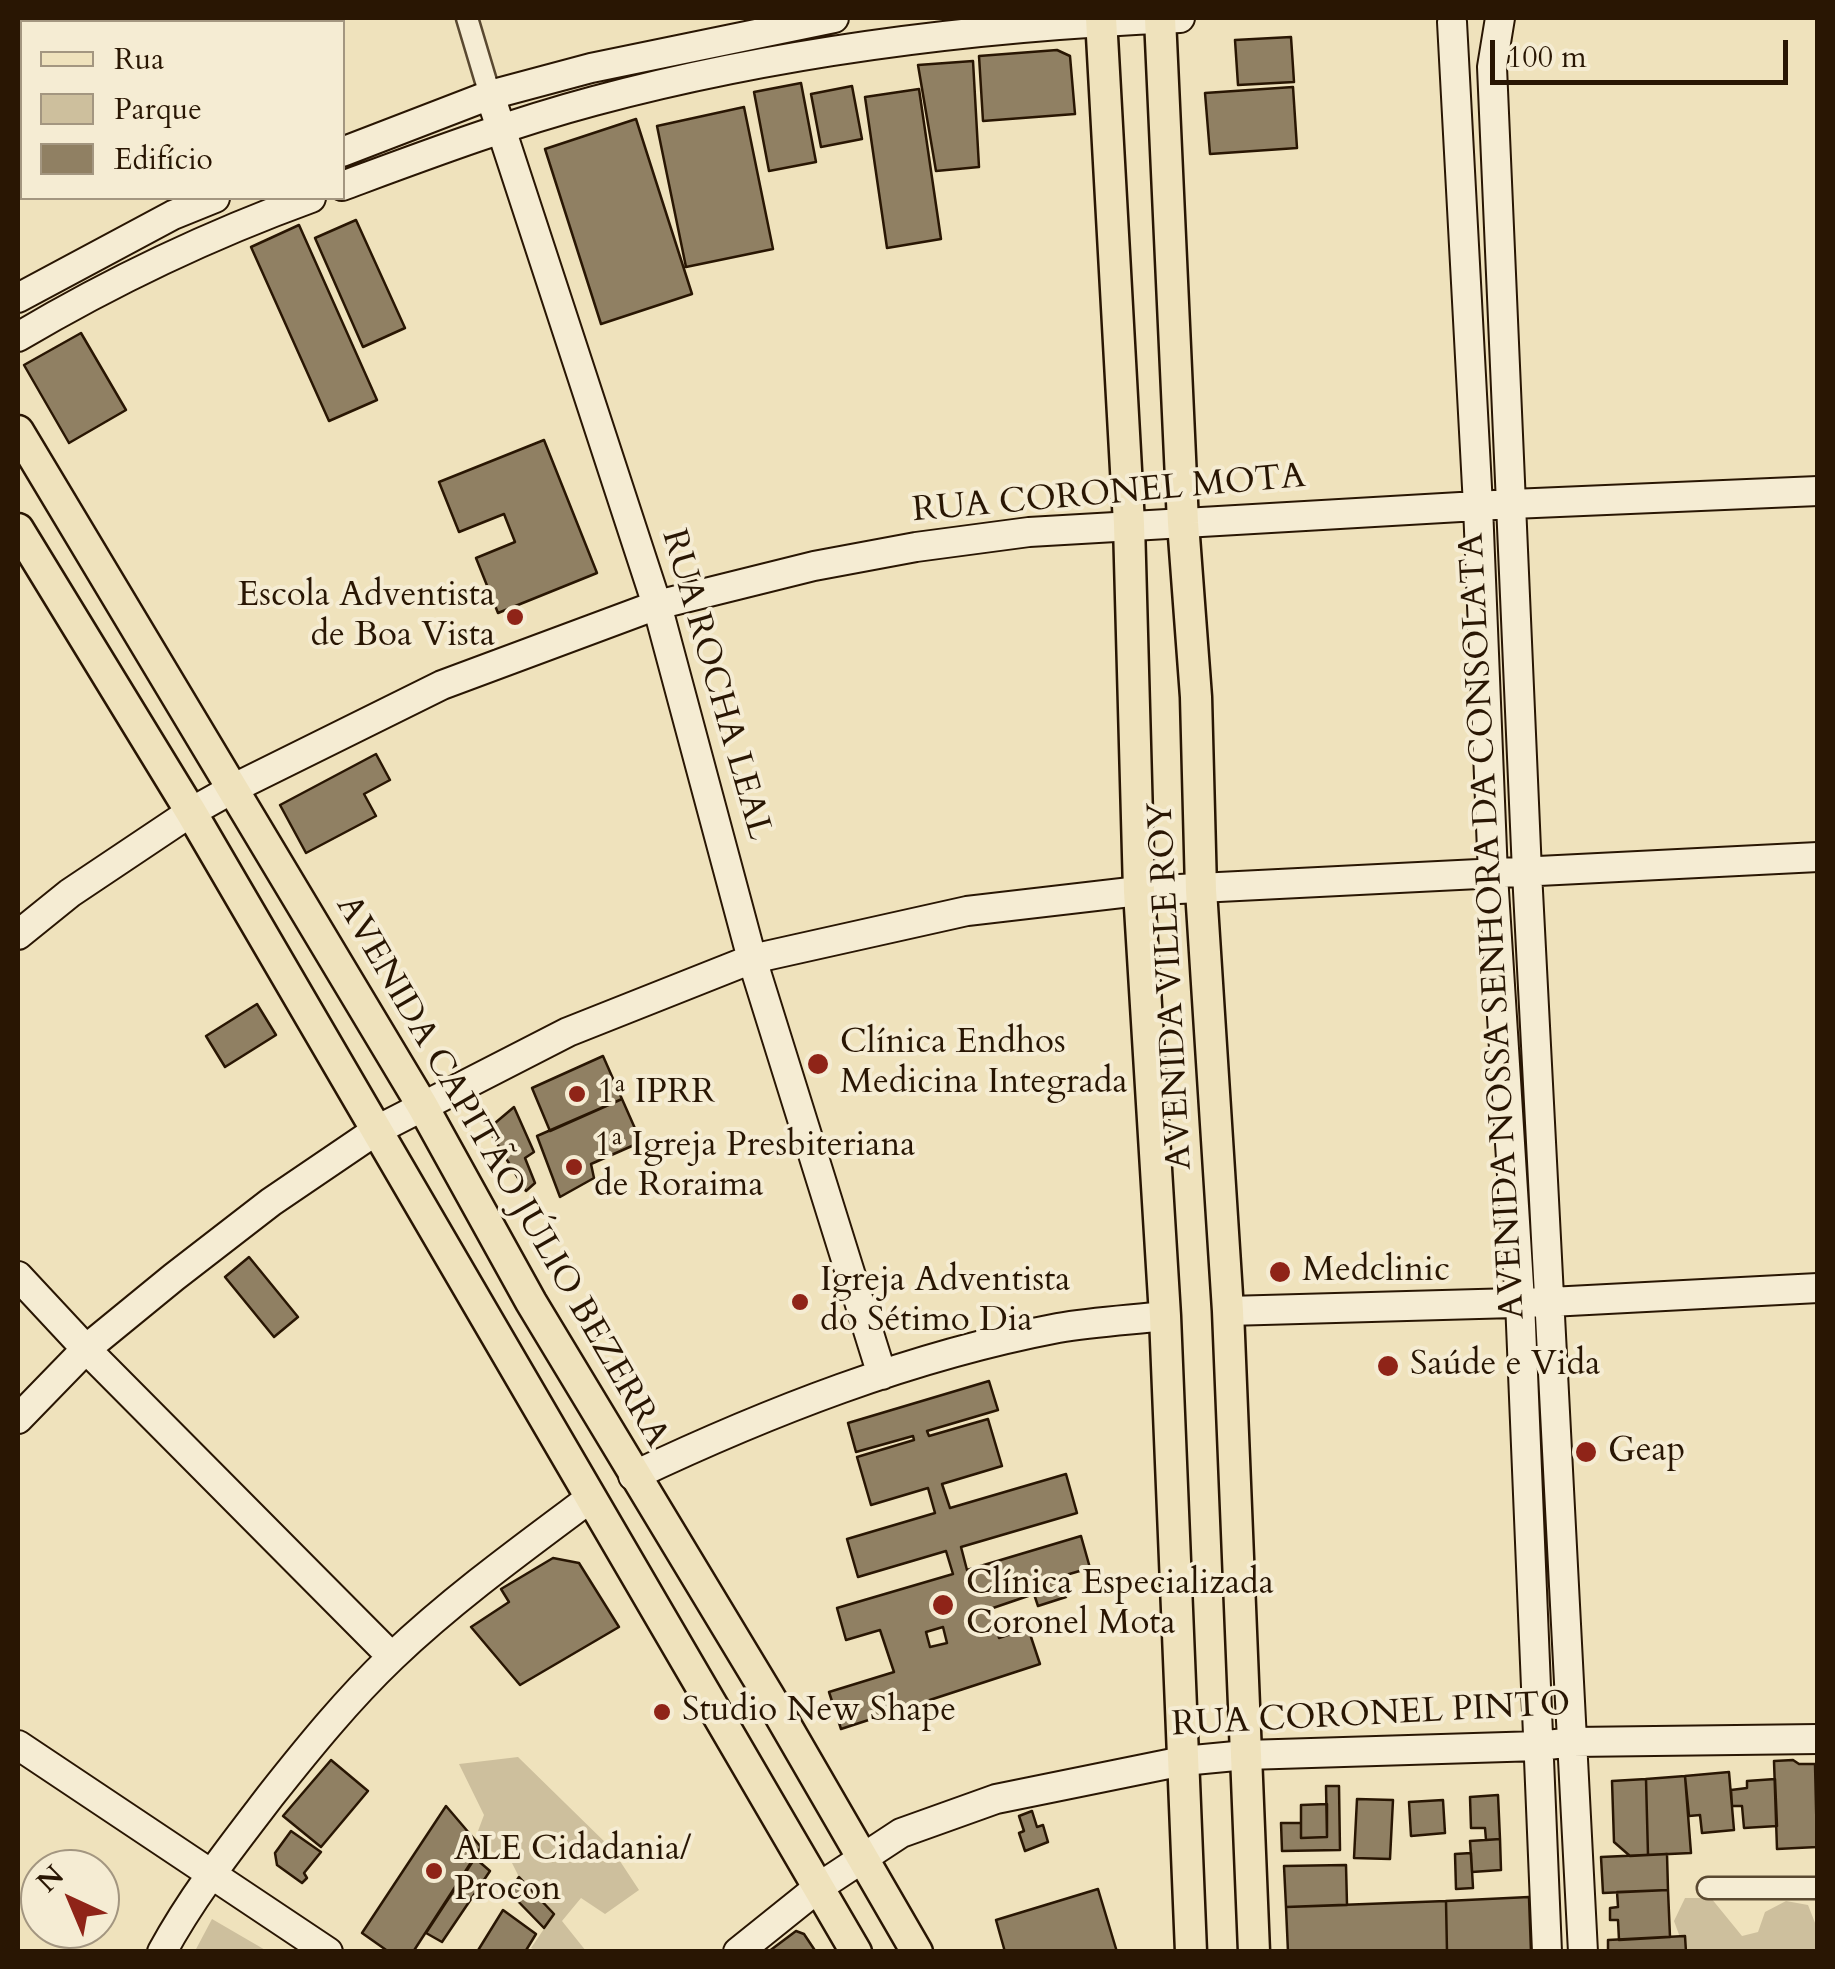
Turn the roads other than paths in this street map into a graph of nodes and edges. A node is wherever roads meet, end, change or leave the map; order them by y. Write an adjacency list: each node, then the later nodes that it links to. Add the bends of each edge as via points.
1 (468, 18): 9 (street, RUA ROCHA LEAL)
2 (834, 18): 8 (street)
3 (1101, 18): 4 (street); 10 (street, via 831,51 595,100); 23 (main road, AVENIDA VILLE ROY)
4 (1160, 18): 5 (street); 22 (main road, AVENIDA VILLE ROY)
5 (1180, 18)
6 (1498, 18): 7 (street, via 1477,27); 20 (street, AVENIDA NOSSA SENHORA DA CONSOLATA, via 1492,67)
7 (1449, 20): 21 (street, AVENIDA NOSSA SENHORA DA CONSOLATA)
8 (728, 27): 9 (street)
9 (490, 95): 10 (street, RUA ROCHA LEAL); 11 (street)
10 (499, 128): 12 (street); 25 (street, RUA ROCHA LEAL)
11 (345, 151)
12 (345, 185)
13 (204, 200): 15 (street)
14 (306, 200): 17 (street, via 180,251)
15 (170, 206): 16 (street)
16 (18, 298)
17 (18, 337)
18 (18, 431): 26 (main road, AVENIDA CAPITÃO JÚLIO BEZERRA)
19 (1818, 491): 20 (street, RUA CORONEL MOTA)
20 (1512, 504): 21 (street, RUA CORONEL MOTA); 29 (street, AVENIDA NOSSA SENHORA DA CONSOLATA)
21 (1478, 506): 22 (street, RUA CORONEL MOTA); 30 (street, AVENIDA NOSSA SENHORA DA CONSOLATA)
22 (1183, 523): 23 (street, RUA CORONEL MOTA); 31 (main road, AVENIDA VILLE ROY)
23 (1129, 524): 25 (street, RUA CORONEL MOTA, via 916,546); 32 (main road, AVENIDA VILLE ROY)
24 (18, 529): 27 (main road)
25 (657, 605): 26 (street, RUA CORONEL MOTA, via 442,685); 34 (street, RUA ROCHA LEAL)
26 (234, 788): 27 (street, RUA CORONEL MOTA); 35 (main road, AVENIDA CAPITÃO JÚLIO BEZERRA)
27 (191, 812): 33 (street, RUA CORONEL MOTA); 36 (main road)
28 (1818, 857): 29 (street)
29 (1526, 872): 30 (street); 40 (street, AVENIDA NOSSA SENHORA DA CONSOLATA)
30 (1493, 875): 31 (street); 39 (street, AVENIDA NOSSA SENHORA DA CONSOLATA)
31 (1201, 890): 32 (street); 41 (main road, AVENIDA VILLE ROY)
32 (1139, 891): 34 (street, via 966,910); 42 (main road, AVENIDA VILLE ROY)
33 (18, 935)
34 (752, 960): 35 (street, via 568,1032); 44 (street, RUA ROCHA LEAL)
35 (422, 1105): 36 (street); 46 (main road, AVENIDA CAPITÃO JÚLIO BEZERRA)
36 (377, 1130): 43 (street, via 271,1202); 47 (main road)
37 (18, 1276): 43 (street)
38 (1818, 1288): 40 (street)
39 (1520, 1302): 40 (street); 41 (street); 52 (street, AVENIDA NOSSA SENHORA DA CONSOLATA)
40 (1550, 1302): 50 (street, AVENIDA NOSSA SENHORA DA CONSOLATA)
41 (1228, 1311): 53 (main road, AVENIDA VILLE ROY)
42 (1164, 1316): 44 (street, via 1060,1328); 54 (main road, AVENIDA VILLE ROY)
43 (86, 1350): 45 (street); 48 (street)
44 (882, 1375): 46 (street, via 720,1434)
45 (18, 1419)
46 (634, 1476): 55 (main road, AVENIDA CAPITÃO JÚLIO BEZERRA)
47 (589, 1498): 48 (street); 57 (main road)
48 (392, 1656): 56 (street, via 306,1750)
49 (1818, 1739): 50 (street, RUA CORONEL PINTO)
50 (1573, 1742): 52 (street, RUA CORONEL PINTO); 68 (street, AVENIDA NOSSA SENHORA DA CONSOLATA)
51 (18, 1744): 56 (street)
52 (1538, 1746): 53 (street, RUA CORONEL PINTO); 67 (street, AVENIDA NOSSA SENHORA DA CONSOLATA)
53 (1246, 1756): 54 (street, RUA CORONEL PINTO); 66 (main road, AVENIDA VILLE ROY)
54 (1182, 1760): 55 (street, RUA CORONEL PINTO, via 996,1799 901,1832); 65 (main road, AVENIDA VILLE ROY)
55 (862, 1857): 57 (street, RUA CORONEL PINTO); 64 (main road, AVENIDA CAPITÃO JÚLIO BEZERRA)
56 (210, 1873): 60 (street); 61 (street)
57 (819, 1888): 62 (street, RUA CORONEL PINTO); 63 (main road)
58 (1708, 1888): 59 (street)
59 (1818, 1888)
60 (162, 1952)
61 (328, 1952)
62 (738, 1952)
63 (856, 1952)
64 (917, 1952)
65 (1191, 1952)
66 (1254, 1952)
67 (1547, 1952)
68 (1584, 1952)

